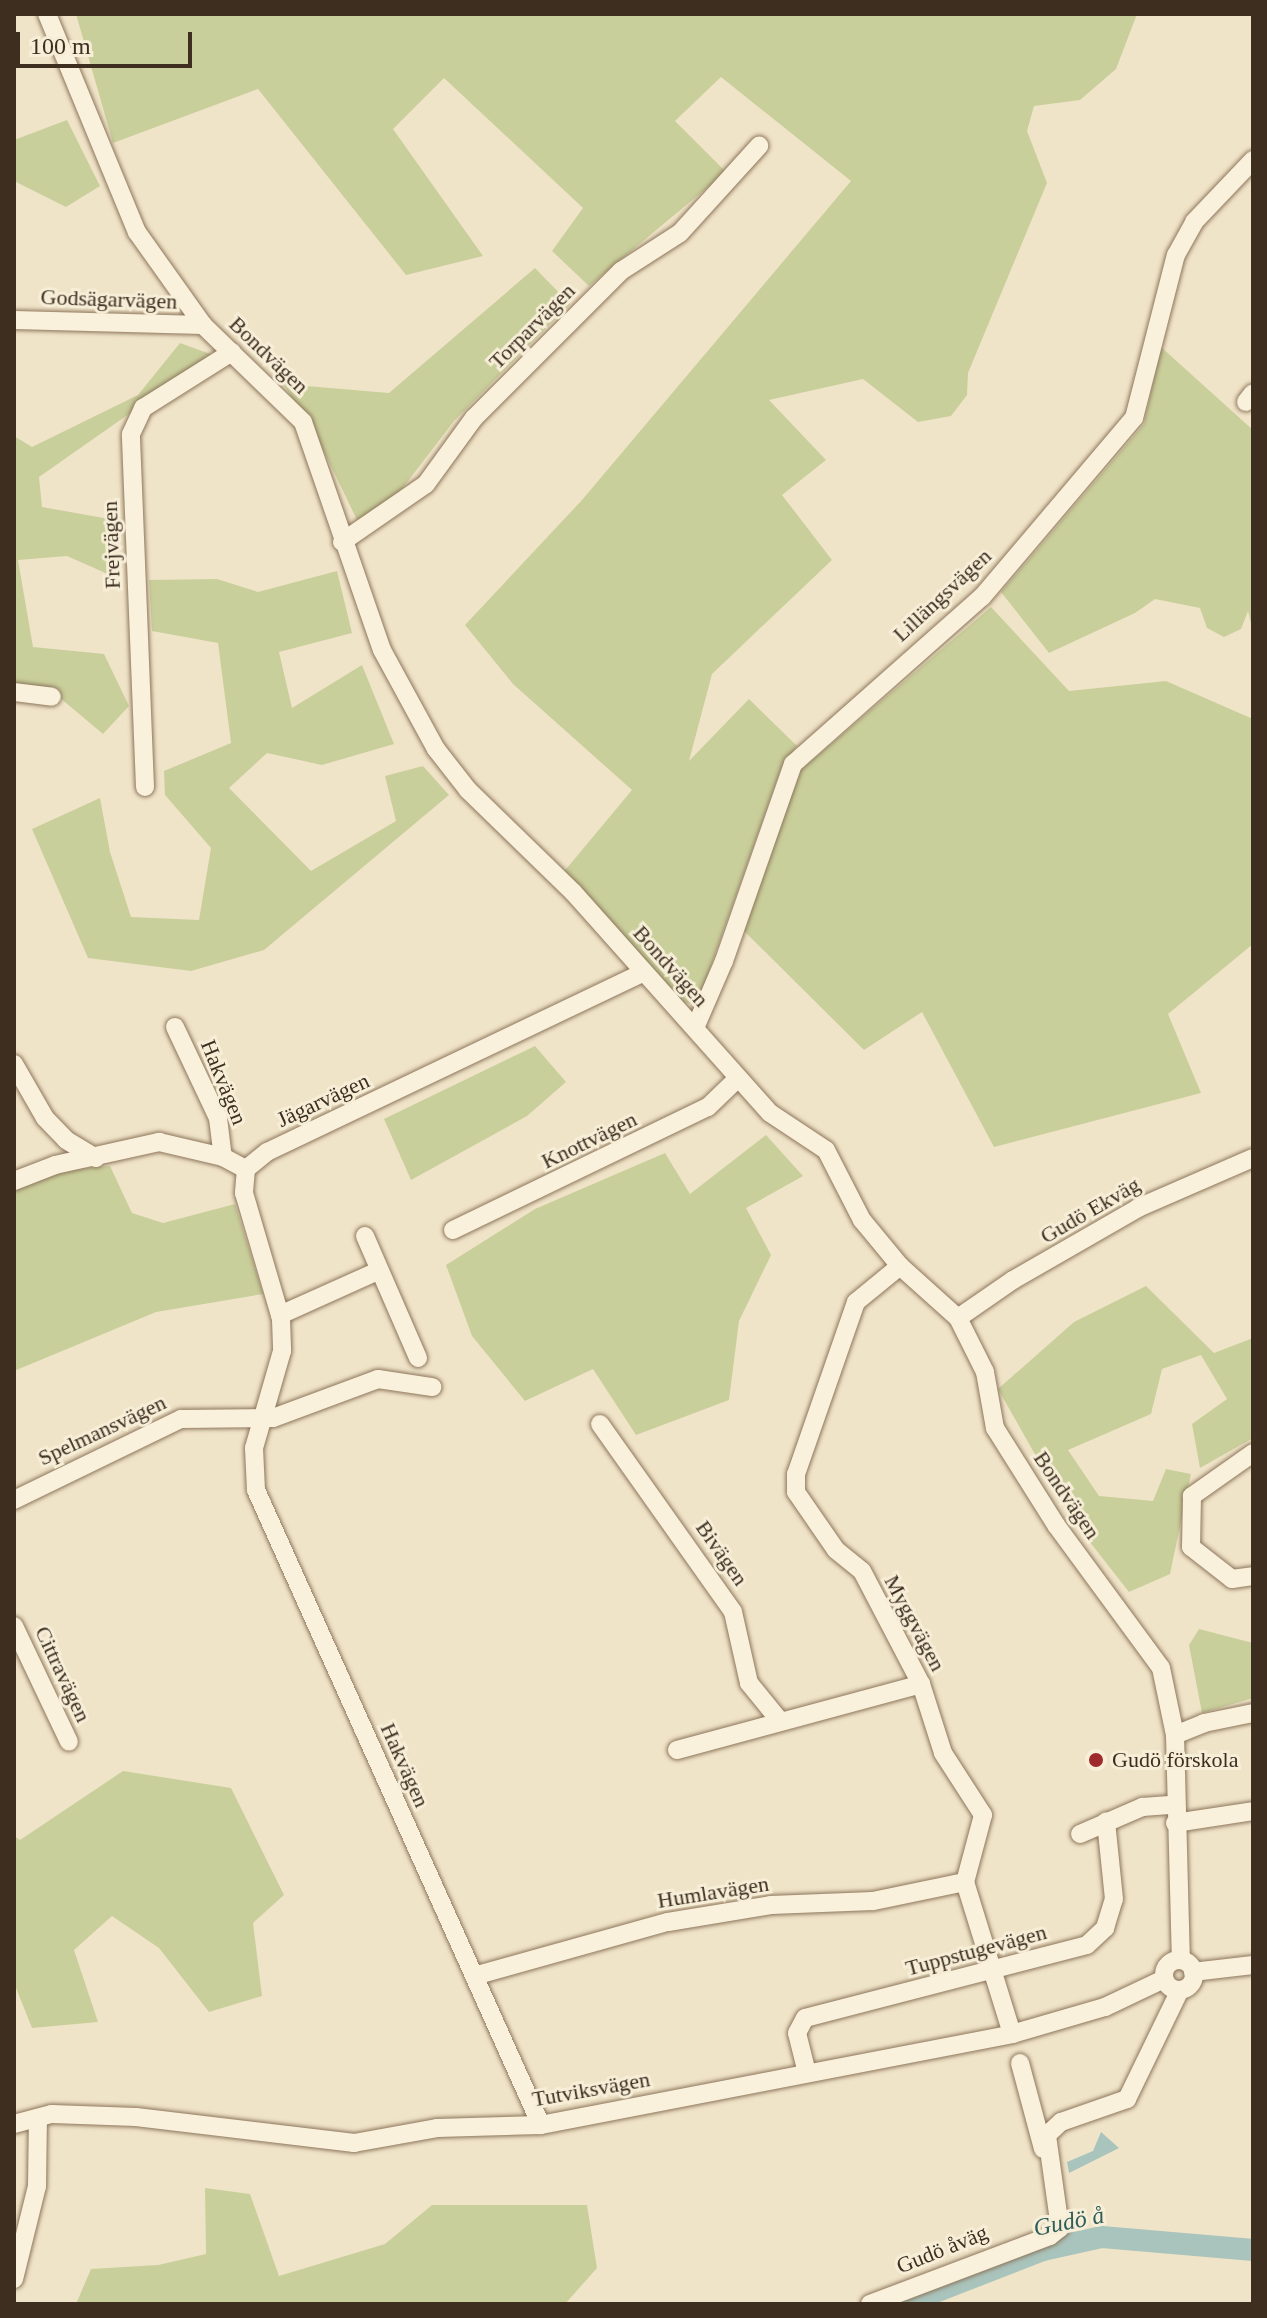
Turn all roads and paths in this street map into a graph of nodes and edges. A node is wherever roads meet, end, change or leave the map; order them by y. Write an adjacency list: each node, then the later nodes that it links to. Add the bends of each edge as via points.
1 (47, 14): 5 (street, Bondvägen, via 71,83 137,232)
2 (759, 146): 7 (street, Torparvägen, via 680,233 621,271 474,418 426,484)
3 (1253, 160): 13 (street, Lillängsvägen, via 1194,222 1176,255 1134,418 982,597 793,764)
4 (14, 320): 5 (street, Godsägarvägen)
5 (203, 325): 6 (street, Bondvägen)
6 (232, 352): 7 (street, Bondvägen, via 303,422); 10 (street, Frejvägen, via 143,408 131,434)
7 (342, 542): 11 (street, Bondvägen, via 382,650 436,749 468,790 573,892)
8 (14, 692): 9 (street)
9 (52, 697)
10 (145, 787)
11 (643, 973): 13 (street, Bondvägen); 19 (street, Jägarvägen, via 267,1152)
12 (175, 1027): 16 (street, Hakvägen, via 218,1118)
13 (695, 1028): 15 (street, Bondvägen)
14 (14, 1064): 17 (street, via 45,1118 66,1140)
15 (737, 1079): 21 (street, Knottvägen, via 708,1107); 23 (street, Bondvägen, via 770,1113 826,1150 862,1220)
16 (223, 1157): 17 (street, via 159,1142); 19 (street)
17 (96, 1158): 20 (street, via 55,1165)
18 (1253, 1158): 26 (street, Gudö Ekväg, via 1138,1208)
19 (246, 1169): 25 (street, Hakvägen, via 244,1193)
20 (14, 1181)
21 (453, 1230)
22 (365, 1236): 24 (street)
23 (900, 1266): 26 (street, Bondvägen); 35 (street, Myggvägen, via 856,1302 796,1474 796,1492 836,1550 862,1571)
24 (378, 1271): 25 (street); 27 (street)
25 (280, 1315): 29 (street, Hakvägen, via 282,1351)
26 (958, 1318): 38 (street, Bondvägen, via 985,1372 995,1428 1056,1525 1161,1668)
27 (418, 1358)
28 (432, 1387): 29 (street, via 378,1379)
29 (261, 1419): 32 (street, Spelmansvägen, via 181,1419); 49 (street, Hakvägen, via 252,1469 275,1540)
30 (600, 1424): 37 (street, Bivägen, via 733,1612 749,1683)
31 (1253, 1453): 33 (street, via 1192,1496 1191,1547 1232,1579)
32 (14, 1500)
33 (1253, 1576)
34 (14, 1626): 39 (street, Cittravägen)
35 (921, 1684): 37 (street); 45 (street, Myggvägen, via 943,1753 983,1815)
36 (1253, 1713): 38 (street)
37 (780, 1721): 40 (street)
38 (1175, 1735): 42 (street, Bondvägen)
39 (69, 1742)
40 (677, 1750)
41 (1253, 1811): 42 (street)
42 (1174, 1814): 43 (street, via 1142,1807); 47 (street, Bondvägen)
43 (1106, 1821): 44 (street); 48 (street, Tuppstugevägen, via 1114,1899 1105,1928 1087,1945)
44 (1080, 1834)
45 (965, 1882): 48 (street); 49 (street, Humlavägen, via 873,1901 771,1905 668,1922)
46 (1253, 1965): 47 (street)
47 (1187, 1966): 50 (street, via 1166,1968); 51 (street, via 1192,1983)
48 (993, 1971): 52 (street); 54 (street, Tuppstugevägen, via 805,2018 797,2033)
49 (474, 1976): 57 (street, Hakvägen)
50 (1164, 1979): 51 (street); 52 (street, Tutviksvägen, via 1105,2007)
51 (1180, 1990): 58 (street, via 1163,2035 1127,2099 1061,2122 1047,2135)
52 (1012, 2034): 54 (street, Tutviksvägen)
53 (1020, 2063): 58 (street)
54 (807, 2073): 57 (street, Tutviksvägen)
55 (38, 2118): 56 (street, Tutviksvägen); 57 (street, Tutviksvägen, via 136,2117 354,2143 437,2128); 59 (street, via 37,2186)
56 (14, 2124)
57 (541, 2125)
58 (1047, 2163): 60 (street, Gudö åväg, via 1060,2203 1060,2228 1050,2236)
59 (14, 2279)
60 (870, 2304)

